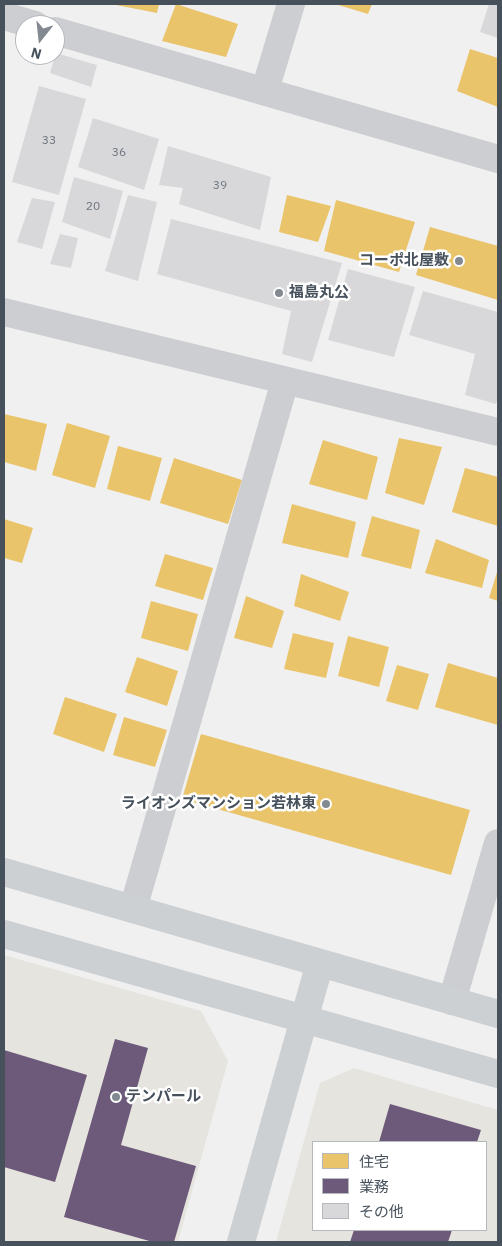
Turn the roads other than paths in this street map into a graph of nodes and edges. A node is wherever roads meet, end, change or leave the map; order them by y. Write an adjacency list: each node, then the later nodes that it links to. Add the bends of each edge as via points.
1 (290, 4): 3 (street)
2 (65, 34): 3 (street)
3 (265, 90): 4 (street)
4 (498, 160)
5 (4, 312): 6 (street)
6 (285, 380): 7 (street); 10 (street)
7 (498, 432)
8 (498, 843): 13 (street)
9 (4, 872): 10 (street)
10 (133, 909): 12 (street)
11 (4, 934): 15 (street)
12 (320, 963): 13 (street); 15 (street)
13 (452, 1001): 14 (street)
14 (498, 1014)
15 (304, 1020): 16 (street); 17 (street)
16 (498, 1074)
17 (241, 1242)

